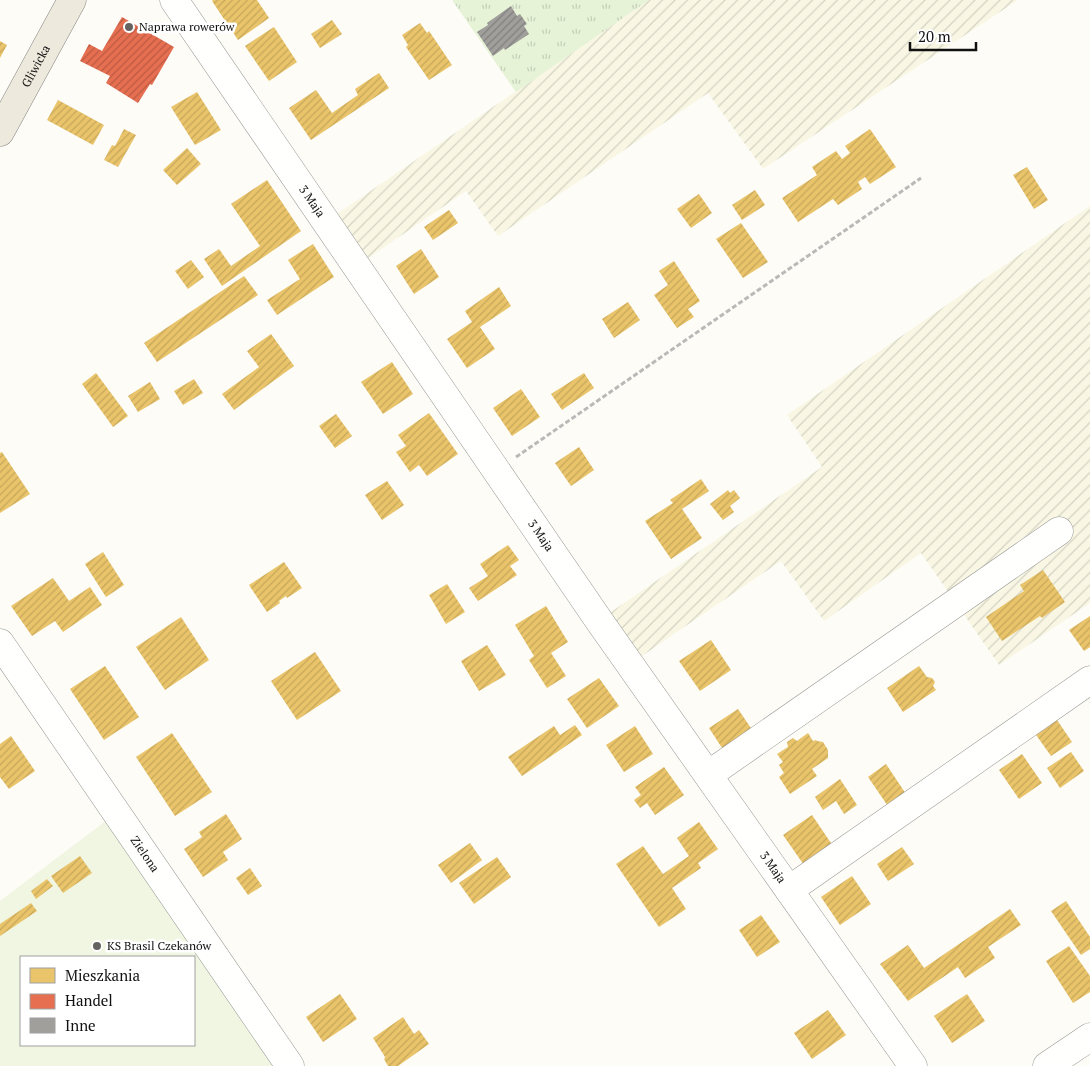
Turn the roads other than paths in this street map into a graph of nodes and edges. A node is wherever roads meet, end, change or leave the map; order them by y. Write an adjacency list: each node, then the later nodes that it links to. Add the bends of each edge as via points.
1 (72, 0): 3 (main road, Gliwicka)
2 (174, 0): 7 (street, 3 Maja)
3 (0, 132)
4 (1059, 531): 7 (street)
5 (0, 643): 10 (street, Zielona)
6 (1090, 680): 8 (street)
7 (708, 775): 8 (street, 3 Maja)
8 (789, 890): 11 (street, 3 Maja)
9 (1090, 1037): 12 (street)
10 (290, 1066)
11 (913, 1066)
12 (1047, 1066)

